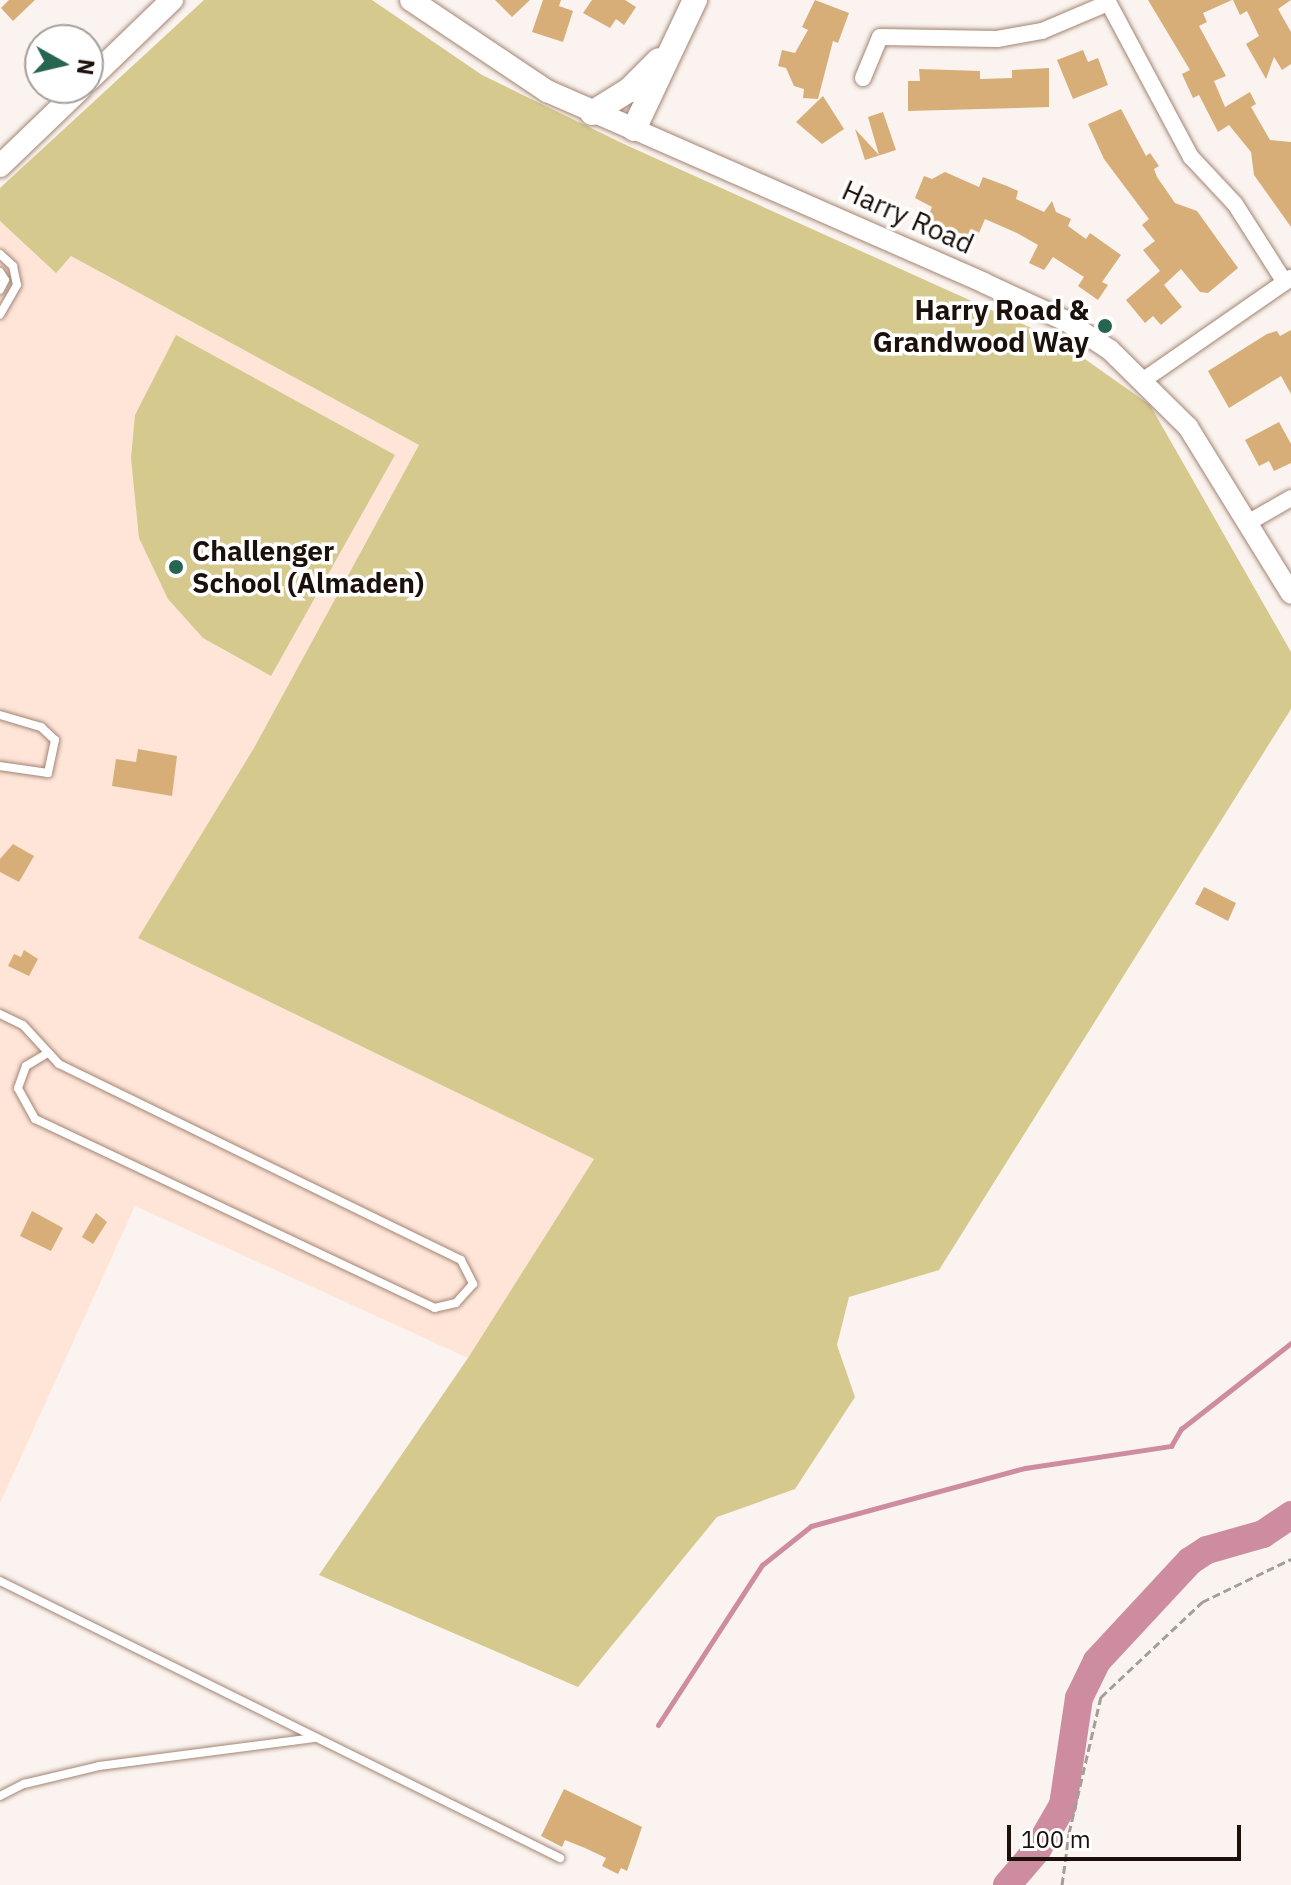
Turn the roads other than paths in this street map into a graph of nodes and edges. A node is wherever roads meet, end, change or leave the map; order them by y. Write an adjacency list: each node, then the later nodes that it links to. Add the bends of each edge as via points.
1 (172, 0): 6 (main road)
2 (411, 0): 9 (main road, Harry Road, via 531,81)
3 (695, 0): 5 (main road)
4 (1108, 2): 7 (street, via 1042,31 997,39 880,37); 14 (street, via 1191,157 1235,204)
5 (670, 51): 9 (main road, via 629,90); 10 (main road)
6 (104, 66)
7 (863, 78)
8 (64, 104): 11 (main road)
9 (592, 113): 10 (main road, Harry Road)
10 (634, 129): 17 (street, Harry Road, via 1066,321)
11 (0, 166)
12 (0, 254): 16 (lane, via 13,266 17,285)
13 (0, 272): 15 (lane, via 5,280)
14 (1288, 280): 17 (street)
15 (0, 290)
16 (0, 315)
17 (1145, 379): 19 (street, Harry Road, via 1188,427)
18 (1291, 498): 19 (street)
19 (1251, 521): 20 (street, Harry Road)
20 (1291, 594)
21 (0, 715): 22 (lane, via 41,727 55,740 48,773)
22 (0, 766)
23 (0, 1014): 24 (lane, via 23,1025)
24 (48, 1053): 24 (lane, via 59,1064 461,1260 473,1284 456,1303 435,1308 35,1119 18,1088 26,1066)
25 (0, 1581): 26 (lane)
26 (316, 1738): 27 (lane, via 99,1766 24,1784); 28 (lane)
27 (0, 1796)
28 (560, 1858)

